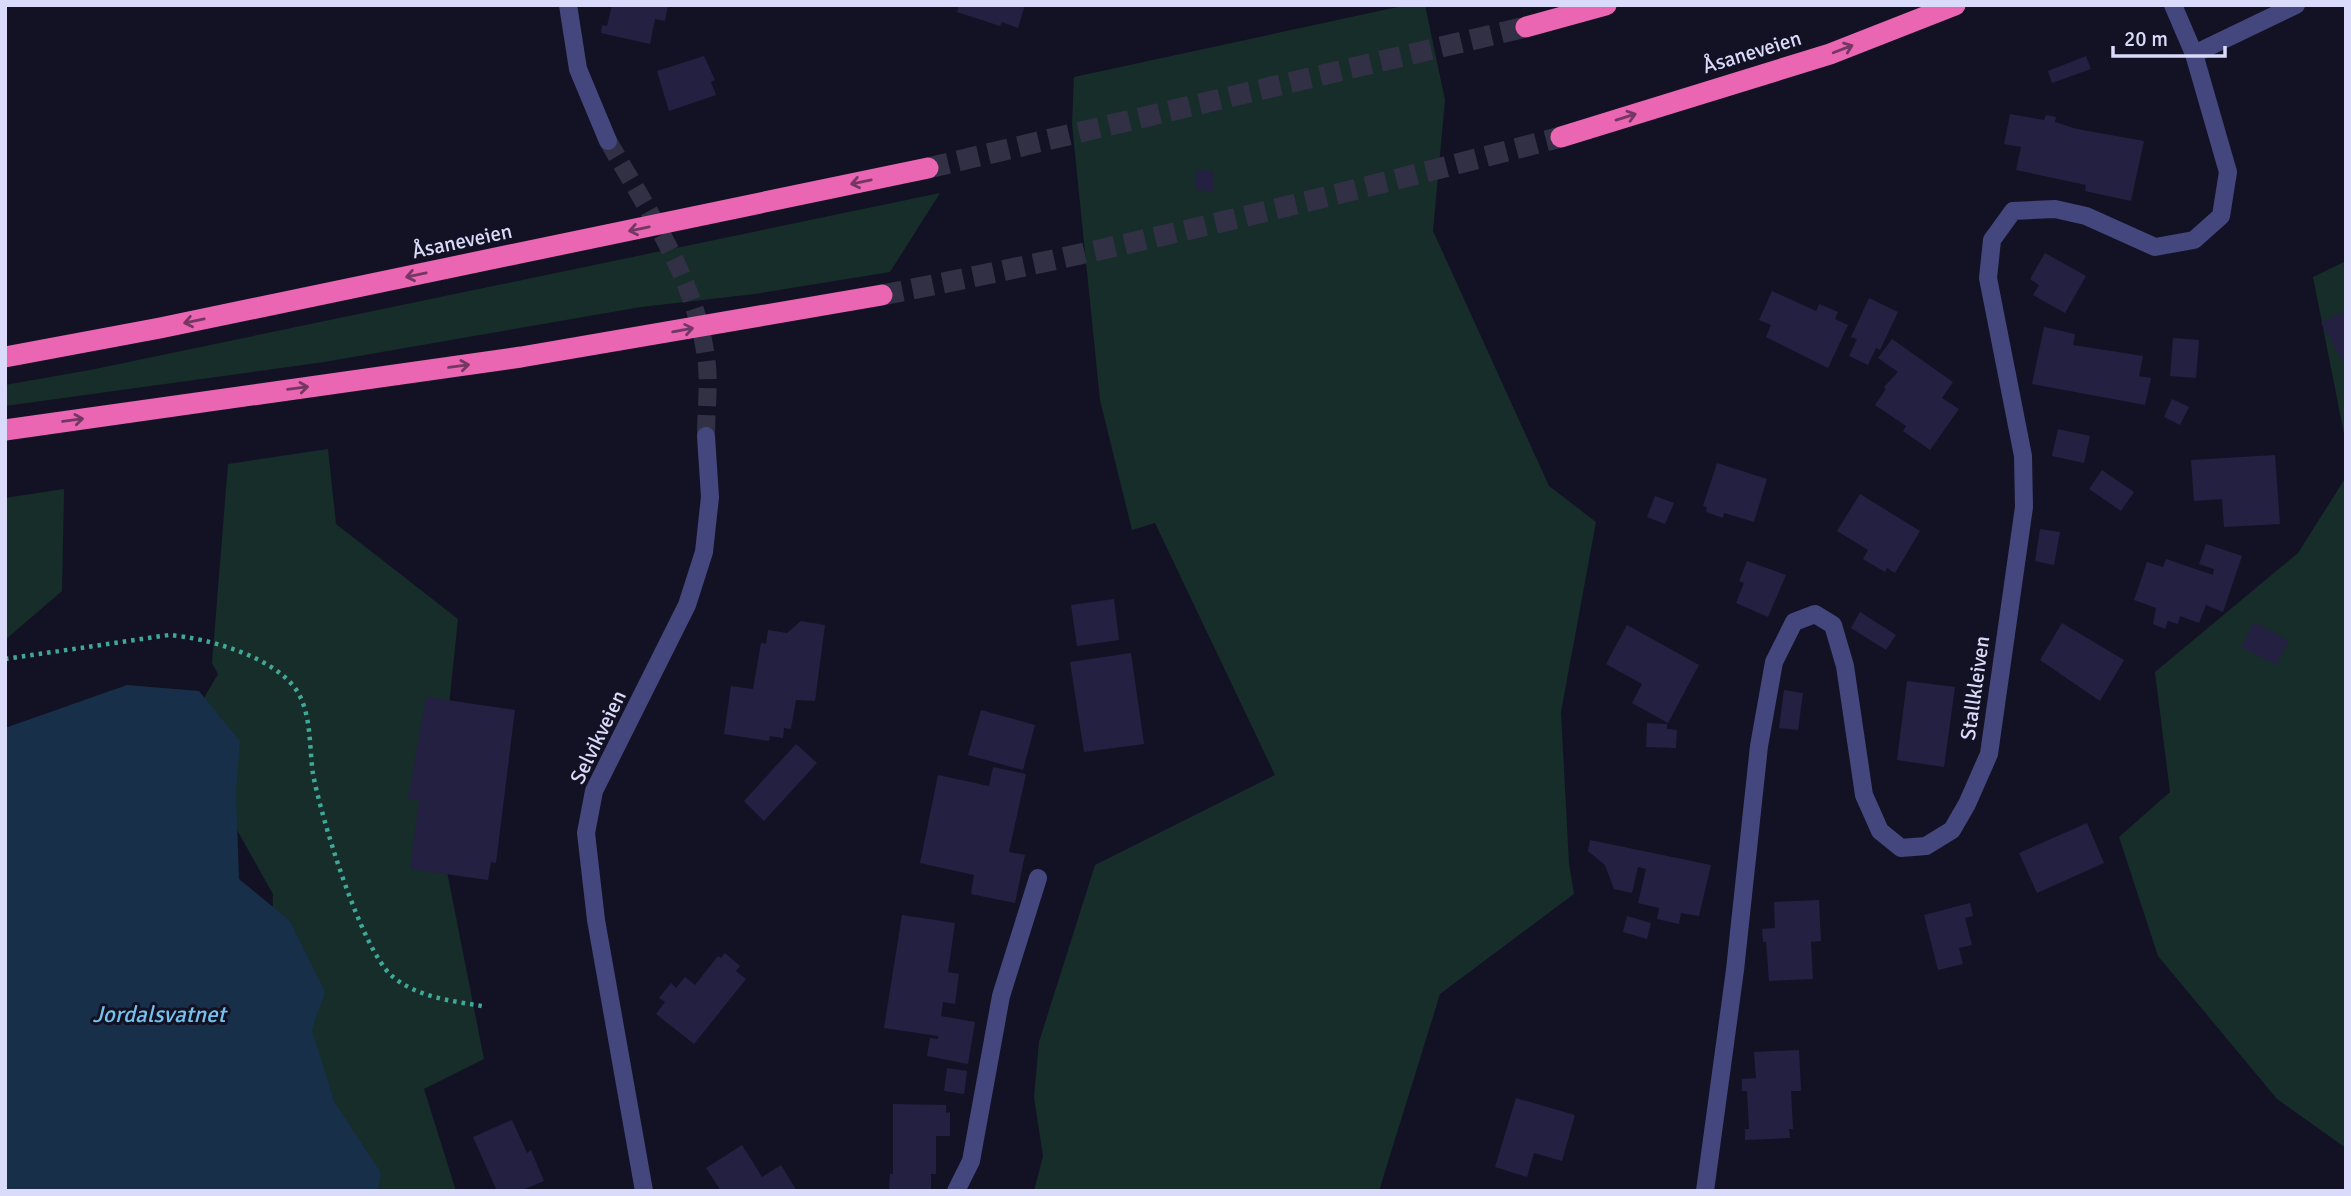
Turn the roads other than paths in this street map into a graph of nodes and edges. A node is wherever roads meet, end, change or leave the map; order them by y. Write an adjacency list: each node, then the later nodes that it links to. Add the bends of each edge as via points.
1 (568, 5): 9 (street, via 578,69)
2 (1606, 5): 6 (highway)
3 (1955, 5): 8 (highway, Åsaneveien, one-way to 3, via 1830,54)
4 (2297, 5): 7 (street)
5 (2175, 9): 7 (street, Stallkleiven)
6 (1526, 27)
7 (2194, 54): 18 (street, Stallkleiven, via 2228,173 2221,216 2194,240 2155,247 2086,216 2055,209 2013,211 1992,240 1988,278 2024,456 2024,507 1989,754 1952,830 1926,846 1901,848 1880,831 1864,794 1845,666 1833,625 1815,614 1794,622 1774,662 1759,746)
8 (1561, 137)
9 (608, 141)
10 (928, 168): 12 (highway, Åsaneveien, one-way to 12)
11 (882, 295): 13 (highway, one-way to 11, via 521,357)
12 (5, 357)
13 (5, 430)
14 (706, 436): 16 (street, Selvikveien, via 710,497 704,552 682,616 594,791 586,833 596,920)
15 (1038, 878): 17 (street, via 1001,996 971,1161)
16 (644, 1191)
17 (956, 1191)
18 (1705, 1191)

